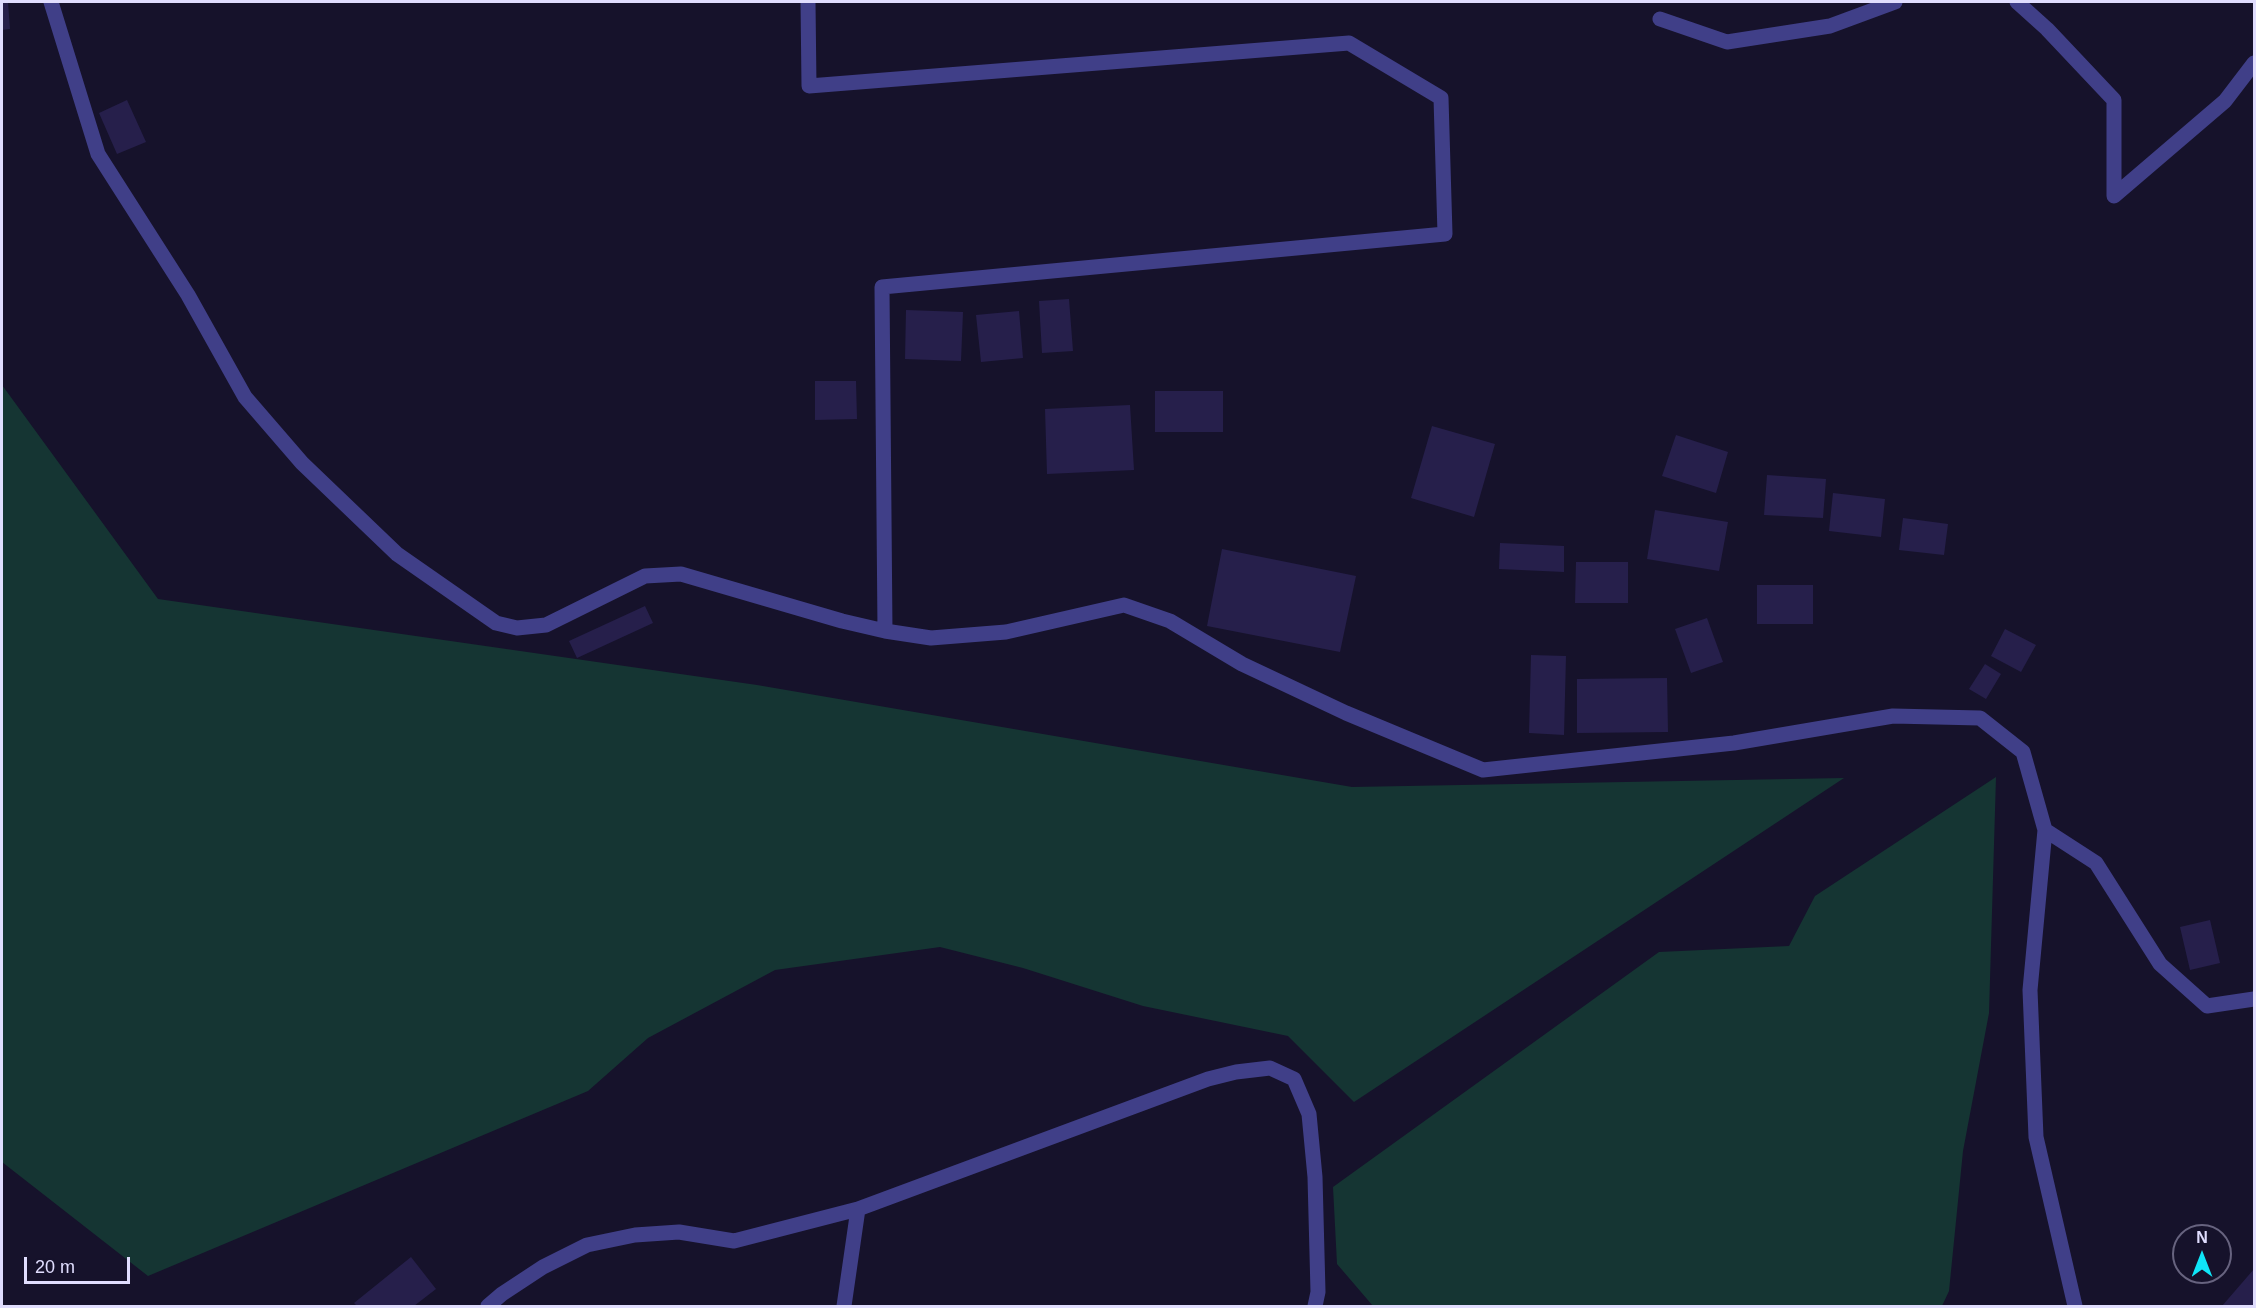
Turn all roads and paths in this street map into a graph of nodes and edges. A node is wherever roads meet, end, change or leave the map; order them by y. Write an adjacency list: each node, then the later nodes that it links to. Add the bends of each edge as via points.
1 (51, 2): 7 (street, via 98,154 188,295 245,397 302,464 397,554 496,623 517,628 546,625 645,576 681,574)
2 (808, 2): 7 (street, via 809,86 1349,43 1441,99 1445,234 882,288)
3 (1895, 2): 5 (street, via 1830,26 1727,42)
4 (2016, 2): 6 (street, via 2114,100 2114,196 2225,101)
5 (1660, 19)
6 (2254, 63)
7 (885, 631): 8 (street, via 931,638 1006,632 1124,605 1170,621 1242,664 1336,708 1483,770 1734,743 1893,716 1980,718 2023,752)
8 (2045, 830): 9 (street, via 2096,863 2160,964 2207,1006); 14 (street, via 2030,990 2036,1137)
9 (2254, 999)
10 (858, 1209): 11 (street, via 734,1241 679,1232 635,1235 587,1245 543,1267); 12 (street); 13 (street, via 1208,1079 1270,1068 1294,1079 1309,1114 1315,1177)
11 (488, 1306)
12 (844, 1306)
13 (1315, 1306)
14 (2075, 1306)

